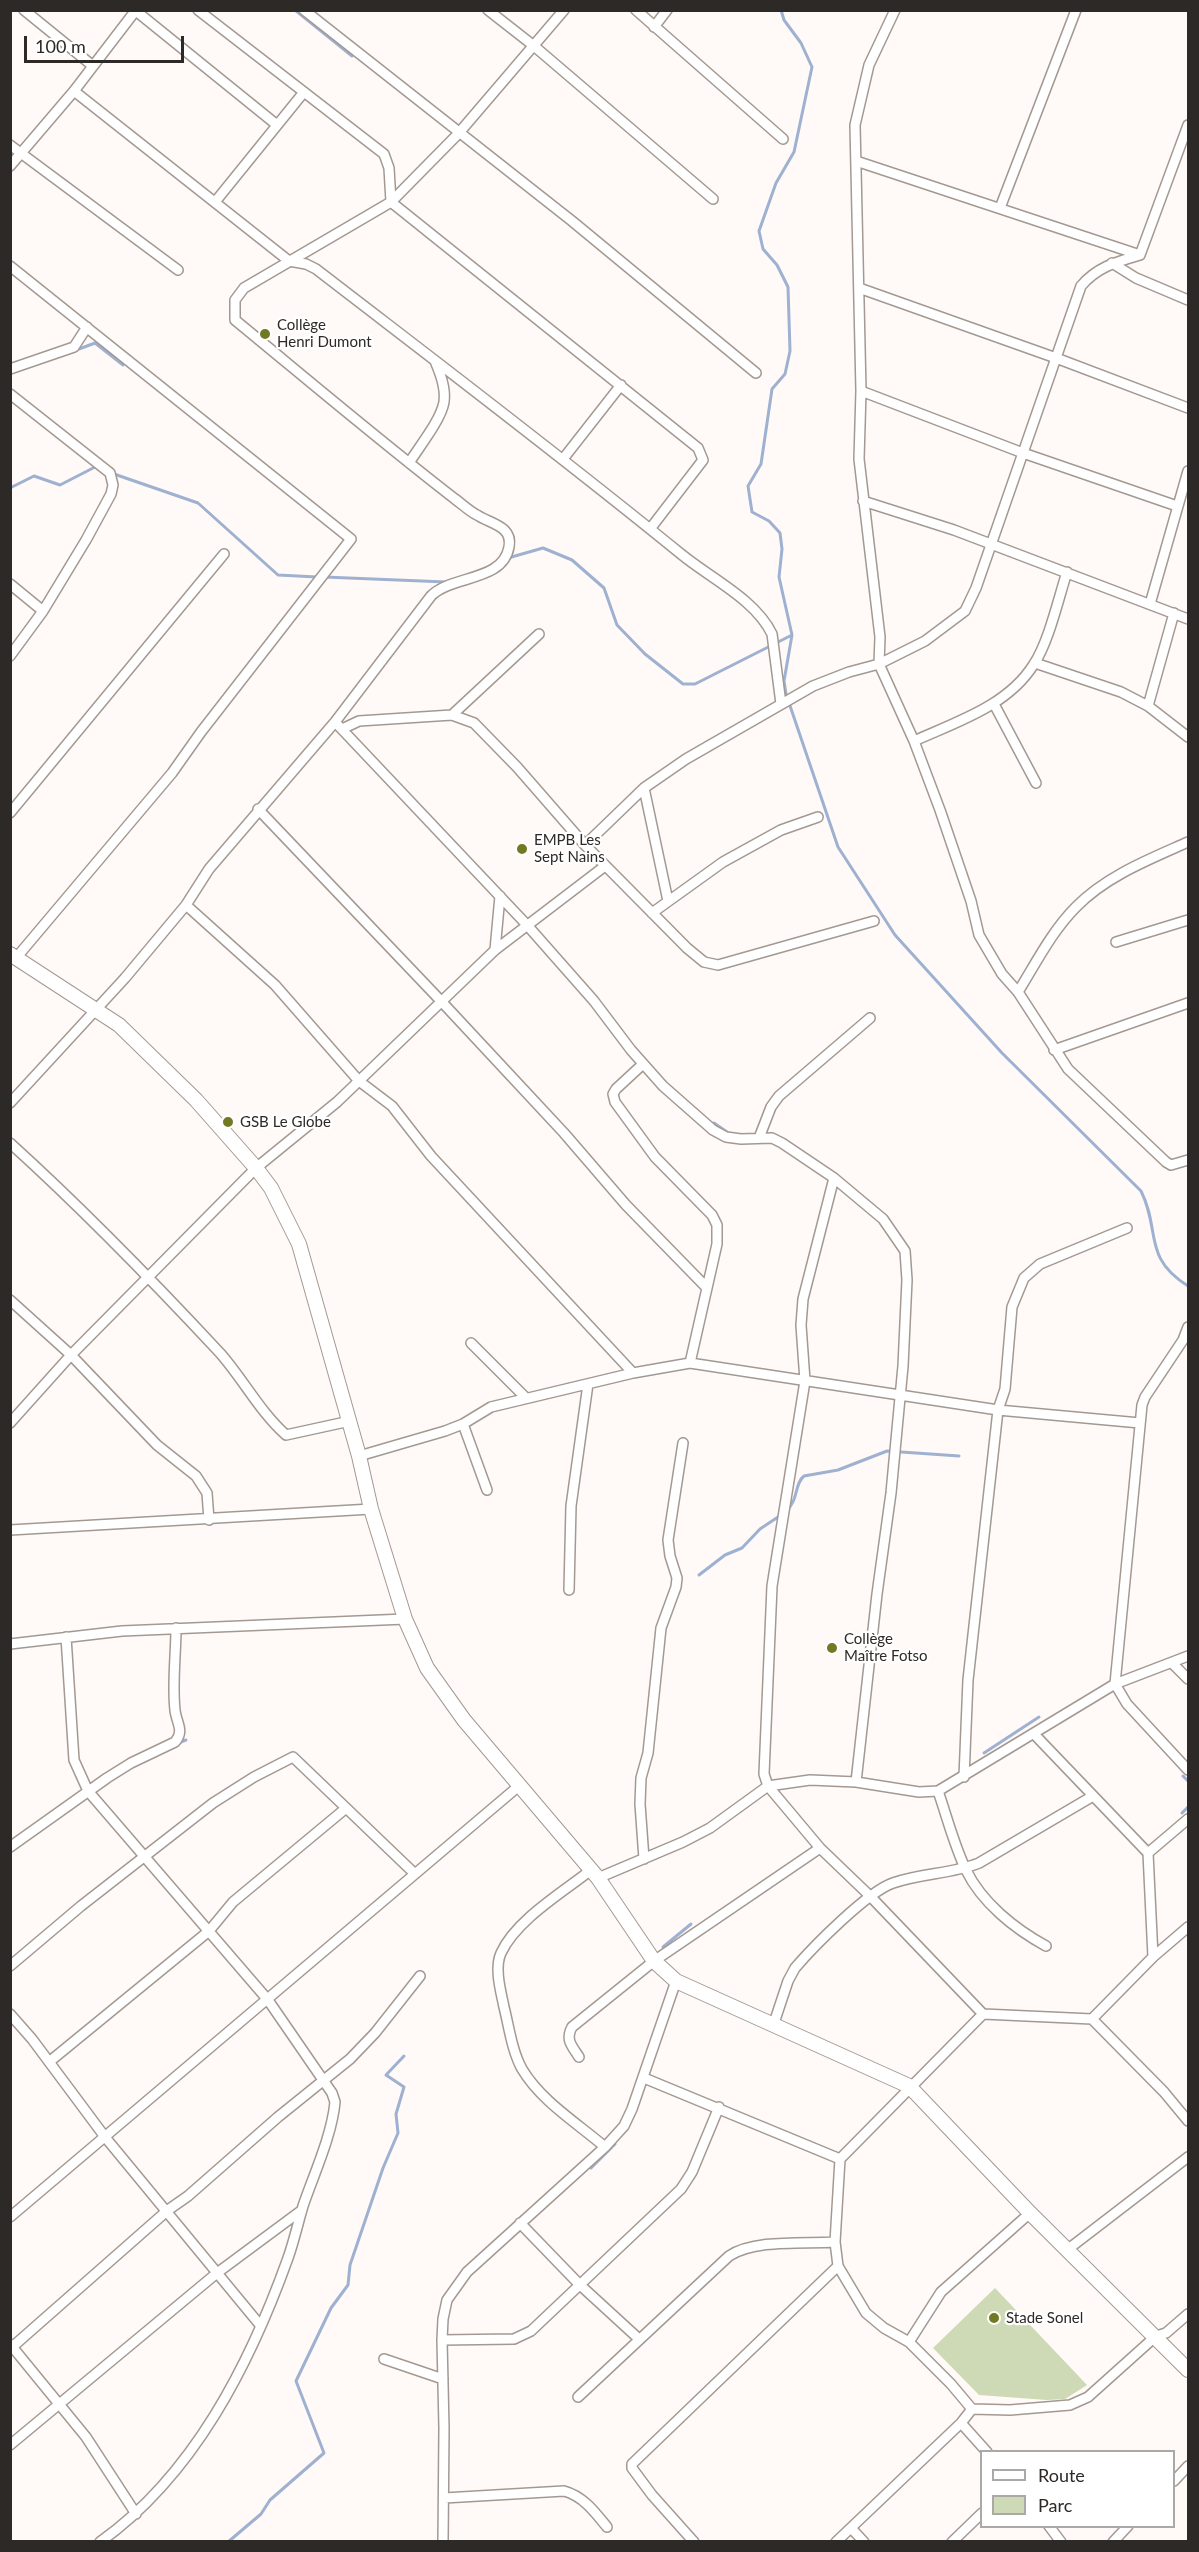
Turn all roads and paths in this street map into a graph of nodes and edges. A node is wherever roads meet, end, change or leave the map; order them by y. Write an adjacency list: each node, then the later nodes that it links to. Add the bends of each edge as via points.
1 (24, 10): 13 (street)
2 (198, 10): 15 (street)
3 (304, 10): 18 (street)
4 (488, 10): 12 (street)
5 (564, 10): 12 (street)
6 (636, 10): 11 (street)
7 (667, 10): 11 (street)
8 (895, 10): 22 (street, via 869,66 855,125)
9 (1076, 10): 27 (street)
10 (136, 11): 13 (street); 17 (street)
11 (654, 27): 19 (street)
12 (534, 46): 18 (street); 24 (street)
13 (93, 66): 14 (street)
14 (74, 91): 21 (street); 25 (street)
15 (304, 92): 17 (street); 26 (street, via 384,154)
16 (1188, 124): 28 (street)
17 (277, 125): 25 (street)
18 (458, 134): 26 (street); 39 (street, via 590,235)
19 (783, 139)
20 (10, 145): 21 (street)
21 (21, 153): 23 (street); 32 (street)
22 (856, 161): 27 (street); 33 (street)
23 (10, 166)
24 (713, 199)
25 (215, 202): 29 (street)
26 (391, 202): 29 (street); 40 (street)
27 (1000, 208): 28 (street)
28 (1140, 255): 30 (street)
29 (289, 261): 37 (street, via 316,269); 46 (street, via 238,293 235,320)
30 (1112, 263): 34 (street); 36 (street, via 1093,273 1081,286)
31 (10, 266): 35 (street)
32 (178, 270)
33 (858, 288): 36 (street); 41 (street)
34 (1188, 300)
35 (87, 327): 38 (street, via 74,347); 87 (street, via 351,539 172,773)
36 (1056, 358): 43 (street); 44 (street)
37 (435, 361): 45 (street); 46 (street, via 444,401)
38 (10, 369)
39 (756, 373)
40 (621, 385): 45 (street); 50 (street, via 702,453 703,460)
41 (861, 391): 44 (street); 48 (street, via 859,459)
42 (10, 394): 56 (street, via 113,478 111,494)
43 (1188, 408)
44 (1023, 453): 49 (street); 51 (street)
45 (563, 459): 50 (street)
46 (409, 463): 67 (street, via 477,515 504,527 509,549 490,571 436,591)
47 (1188, 471): 49 (street)
48 (864, 501): 51 (street); 62 (street, via 880,637)
49 (1177, 506): 55 (street)
50 (650, 529): 63 (street, via 744,601 768,626)
51 (991, 545): 53 (street); 62 (street, via 965,611 925,641)
52 (224, 554): 73 (street)
53 (1068, 572): 55 (street); 61 (street)
54 (10, 584): 56 (street)
55 (1150, 604): 57 (street)
56 (43, 612): 60 (street)
57 (1173, 613): 58 (street); 65 (street)
58 (1188, 619)
59 (539, 634): 66 (street)
60 (10, 656)
61 (1035, 663): 64 (street, via 1017,686); 65 (street, via 1089,680)
62 (879, 664): 63 (street, via 813,686); 69 (street)
63 (781, 704): 71 (street)
64 (994, 704): 69 (street); 70 (street)
65 (1148, 706): 68 (street)
66 (452, 715): 67 (street, via 359,721); 76 (street, via 474,723)
67 (339, 726): 72 (street); 78 (street)
68 (1188, 737)
69 (914, 741): 88 (street, via 971,901 979,935 1002,974)
70 (1036, 783)
71 (644, 788): 76 (street); 79 (street)
72 (258, 809): 80 (street, via 209,869); 89 (street)
73 (10, 813)
74 (818, 818): 79 (street, via 781,830 723,862)
75 (1188, 842): 88 (street, via 1105,883 1076,906)
76 (585, 846): 77 (street)
77 (605, 866): 81 (street); 84 (street)
78 (500, 896): 84 (street); 86 (street)
79 (668, 901): 81 (street)
80 (186, 905): 91 (street); 95 (street, via 275,985)
81 (652, 913): 83 (street, via 704,962 718,965)
82 (1188, 920): 85 (street)
83 (874, 921)
84 (527, 925): 86 (street); 94 (street)
85 (1116, 942)
86 (495, 950): 89 (street)
87 (13, 956): 91 (main road)
88 (1018, 992): 93 (street)
89 (441, 1001): 95 (street); 104 (street)
90 (1188, 1003): 93 (street)
91 (96, 1010): 96 (street); 100 (main road, via 119,1025 196,1100)
92 (870, 1018): 97 (street, via 779,1096)
93 (1054, 1050): 99 (street, via 1068,1069 1166,1162 1171,1165)
94 (643, 1064): 97 (street, via 713,1130 741,1140); 104 (street, via 615,1089 615,1102 655,1157 712,1215 717,1225 717,1244)
95 (359, 1081): 100 (street, via 317,1121); 110 (street, via 392,1106 431,1156)
96 (10, 1103)
97 (759, 1138): 101 (street, via 782,1143)
98 (10, 1143): 103 (street)
99 (1188, 1160)
100 (256, 1168): 103 (street); 116 (main road, via 281,1204 299,1244)
101 (834, 1178): 111 (street, via 803,1299); 113 (street, via 883,1219 905,1251 907,1280)
102 (1128, 1228): 115 (street, via 1040,1264 1024,1278 1012,1307 1005,1389)
103 (150, 1277): 108 (street); 116 (street, via 232,1367 286,1435)
104 (706, 1288): 109 (street)
105 (10, 1300): 108 (street)
106 (1188, 1327): 118 (street, via 1144,1397)
107 (471, 1343): 114 (street)
108 (71, 1355): 117 (street); 124 (street, via 157,1445 196,1476 207,1493)
109 (690, 1363): 110 (street); 111 (street)
110 (633, 1373): 112 (street)
111 (804, 1382): 113 (street); 140 (street, via 772,1586 764,1762)
112 (588, 1384): 114 (street); 126 (street, via 571,1506)
113 (899, 1395): 115 (street); 138 (street)
114 (526, 1398): 119 (street, via 490,1407)
115 (998, 1410): 118 (street); 137 (street, via 968,1680)
116 (350, 1421): 121 (main road)
117 (10, 1423)
118 (1140, 1423): 134 (street)
119 (463, 1424): 121 (street); 122 (street)
120 (683, 1443): 150 (street, via 668,1540 676,1587 661,1628 648,1754 641,1778)
121 (359, 1456): 123 (main road)
122 (487, 1490)
123 (371, 1509): 124 (street); 127 (main road)
124 (209, 1520): 125 (street)
125 (10, 1530)
126 (569, 1590)
127 (405, 1619): 128 (street); 139 (main road, via 427,1668 464,1720)
128 (176, 1628): 129 (street); 141 (street, via 175,1710 179,1737)
129 (66, 1637): 130 (street); 141 (street, via 75,1760)
130 (10, 1644)
131 (1188, 1656): 132 (street)
132 (1172, 1663): 133 (street); 134 (street)
133 (1188, 1679)
134 (1115, 1684): 135 (street); 136 (street, via 1127,1704)
135 (1034, 1734): 137 (street); 143 (street)
136 (1188, 1770)
137 (963, 1777): 142 (street)
138 (856, 1782): 140 (street, via 810,1780); 142 (street, via 919,1792)
139 (519, 1785): 152 (street); 153 (main road)
140 (768, 1786): 147 (street); 150 (street, via 710,1828)
141 (88, 1791): 146 (street); 149 (street)
142 (938, 1791): 151 (street)
143 (1093, 1796): 148 (street); 151 (street)
144 (345, 1809): 149 (street, via 293,1757 213,1803); 152 (street); 156 (street, via 233,1902)
145 (1188, 1819): 148 (street)
146 (10, 1847)
147 (820, 1848): 154 (street); 159 (street)
148 (1148, 1853): 158 (street)
149 (144, 1858): 156 (street); 160 (street)
150 (644, 1859): 153 (street)
151 (965, 1869): 154 (street, via 894,1882); 157 (street, via 987,1901 1024,1934)
152 (415, 1874): 163 (street)
153 (595, 1874): 159 (main road); 176 (street, via 525,1922 510,1938 500,1955 500,1987 522,2068 539,2092)
154 (870, 1896): 164 (street); 167 (street, via 795,1968)
155 (1188, 1928): 158 (street)
156 (209, 1932): 163 (street); 169 (street)
157 (1046, 1946)
158 (1153, 1957): 166 (street)
159 (654, 1961): 162 (main road); 168 (street, via 572,2027 568,2040)
160 (10, 1966)
161 (420, 1976): 171 (street, via 375,2033)
162 (676, 1981): 167 (main road); 170 (street)
163 (268, 2000): 171 (street); 175 (street)
164 (983, 2014): 166 (street); 172 (street)
165 (12, 2019): 169 (street)
166 (1092, 2019): 174 (street)
167 (773, 2026): 172 (main road)
168 (579, 2057)
169 (49, 2062): 175 (street)
170 (644, 2078): 173 (street); 176 (street, via 624,2126)
171 (323, 2079): 179 (street); 180 (street, via 332,2093 334,2109)
172 (909, 2086): 178 (street); 181 (main road)
173 (719, 2107): 178 (street); 188 (street, via 681,2189)
174 (1188, 2121)
175 (105, 2137): 179 (street); 182 (street)
176 (605, 2147): 183 (street)
177 (1188, 2157): 185 (street)
178 (840, 2159): 184 (street)
179 (168, 2210): 187 (street); 195 (street)
180 (302, 2210): 187 (street); 190 (street, via 289,2255)
181 (1030, 2213): 185 (main road); 194 (street, via 941,2292)
182 (10, 2217)
183 (520, 2223): 188 (street); 193 (street, via 467,2272 447,2300)
184 (835, 2242): 186 (street); 192 (street, via 739,2250)
185 (1067, 2250): 191 (main road)
186 (838, 2266): 194 (street, via 866,2313); 216 (street, via 632,2464 652,2496)
187 (217, 2273): 190 (street); 200 (street)
188 (579, 2284): 192 (street); 193 (street, via 524,2336)
189 (1188, 2314): 191 (street, via 1166,2333)
190 (260, 2325): 208 (street, via 239,2372 191,2451)
191 (1156, 2336): 197 (main road); 201 (street, via 1088,2397 1071,2405)
192 (639, 2338): 199 (street)
193 (442, 2340): 198 (street)
194 (909, 2342): 201 (street)
195 (11, 2347): 200 (street)
196 (384, 2359): 198 (street)
197 (1188, 2370)
198 (443, 2379): 207 (street)
199 (578, 2397)
200 (60, 2403): 203 (street); 208 (street)
201 (972, 2409): 202 (street)
202 (961, 2423): 204 (street); 211 (street)
203 (10, 2445)
204 (986, 2450)
205 (1188, 2466): 206 (street)
206 (1175, 2479)
207 (444, 2498): 210 (street, via 564,2491 584,2500); 215 (street)
208 (136, 2514): 214 (street)
209 (980, 2514): 219 (street)
210 (608, 2527)
211 (851, 2528): 217 (street); 218 (street)
212 (1051, 2528): 220 (street)
213 (1126, 2528): 221 (street)
214 (100, 2541)
215 (443, 2541)
216 (694, 2541)
217 (836, 2541)
218 (864, 2541)
219 (952, 2541)
220 (1061, 2541)
221 (1113, 2541)

